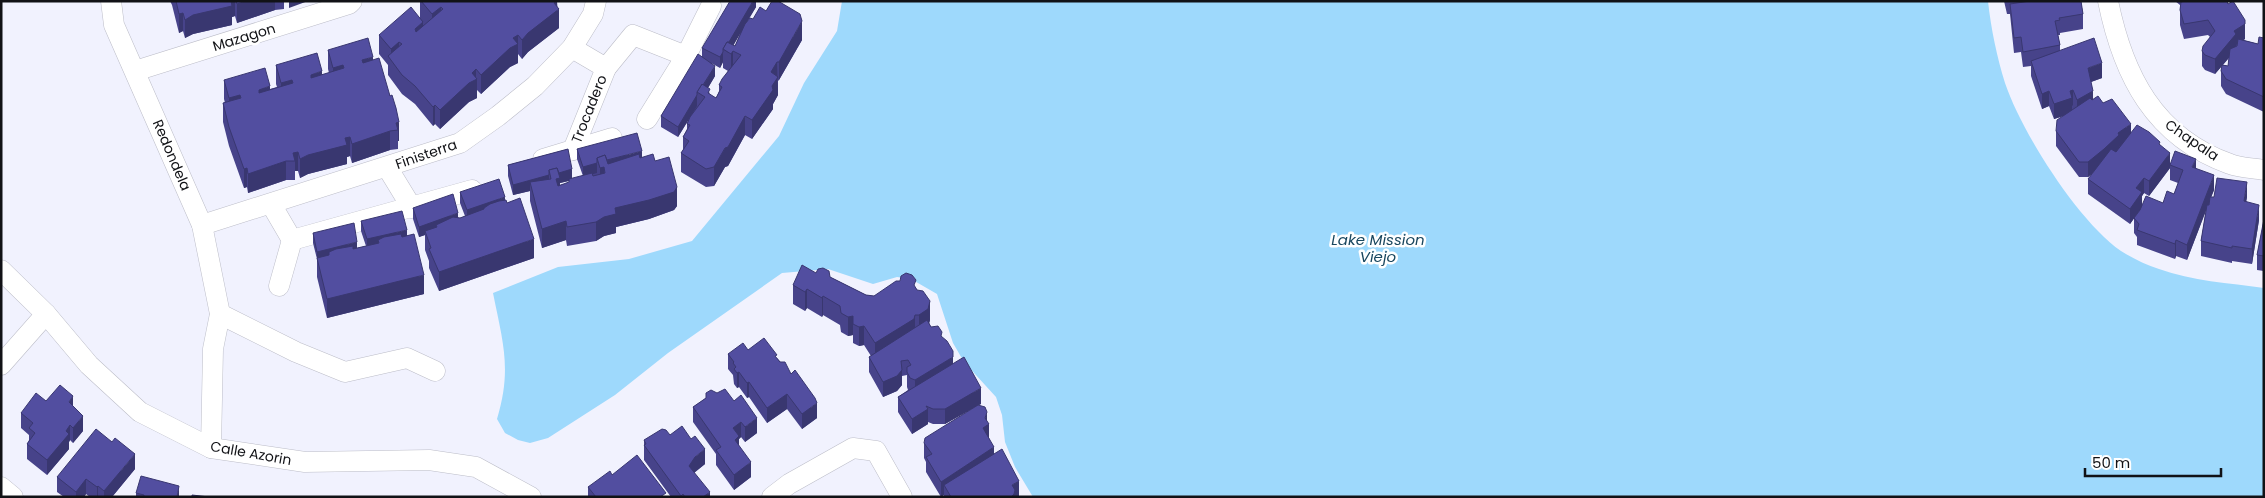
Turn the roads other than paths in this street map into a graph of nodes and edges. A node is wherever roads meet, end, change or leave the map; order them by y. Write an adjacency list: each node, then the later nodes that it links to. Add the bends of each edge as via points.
1 (111, 1): 9 (street, Redondela, via 114,25)
2 (352, 1): 9 (street, Mazagon)
3 (596, 1): 6 (street, Finisterra, via 593,14)
4 (2108, 1): 15 (street, Chapala, via 2114,33 2128,72 2160,119 2207,154 2231,165)
5 (711, 6): 7 (street)
6 (572, 48): 8 (street, Trocadero); 14 (street, Finisterra, via 535,86 460,143)
7 (686, 56): 8 (street, Trocadero, via 634,35); 10 (street)
8 (606, 68): 12 (street, Trocadero)
9 (135, 71): 19 (street, Redondela)
10 (647, 119)
11 (612, 138): 12 (street, Trocadero)
12 (573, 150): 13 (street, Trocadero)
13 (523, 164)
14 (387, 167): 17 (street, Finisterra); 18 (street)
15 (2264, 170)
16 (472, 190): 18 (street)
17 (271, 204): 19 (street, Finisterra); 20 (street)
18 (412, 208): 20 (street)
19 (202, 225): 24 (street, Redondela)
20 (292, 240): 22 (street)
21 (1, 270): 23 (street, Calle Azorin)
22 (279, 286)
23 (46, 314): 25 (street); 27 (street, Calle Azorin, via 89,365 140,412)
24 (220, 314): 26 (street, via 345,372 408,358); 27 (street, Redondela, via 213,349)
25 (1, 365)
26 (435, 371)
27 (212, 448): 30 (street, Calle Azorin, via 305,462 438,461 476,467)
28 (1, 487): 29 (street)
29 (13, 497)
30 (531, 497)
31 (772, 497): 32 (street, via 853,448 876,451)
32 (902, 497)

